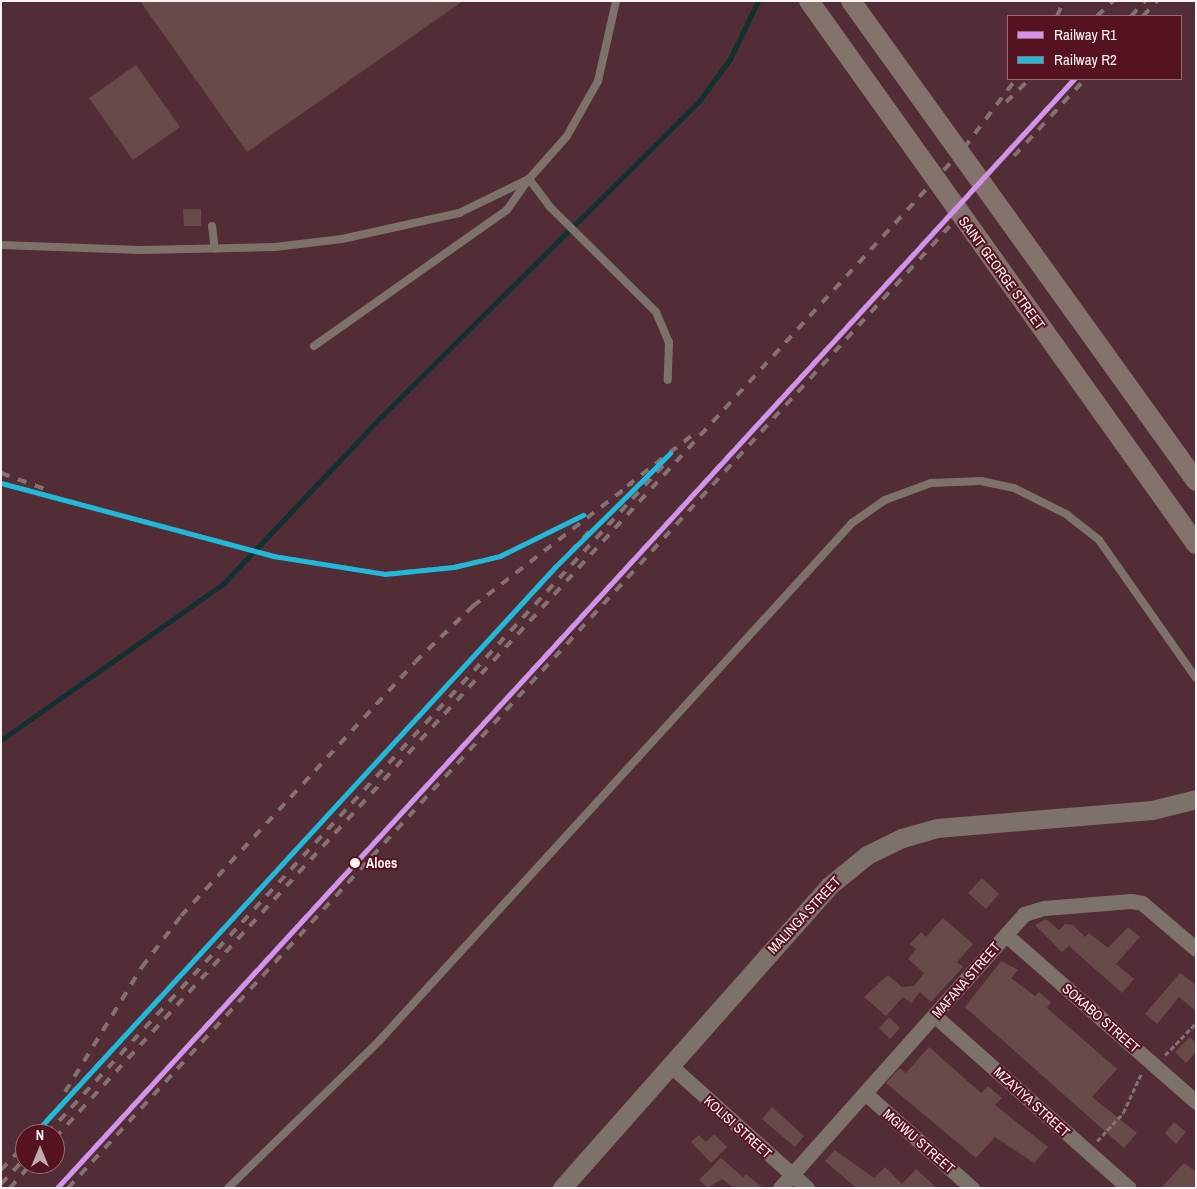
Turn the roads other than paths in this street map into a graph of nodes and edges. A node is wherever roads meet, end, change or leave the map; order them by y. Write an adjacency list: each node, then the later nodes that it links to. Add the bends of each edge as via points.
1 (616, 1): 4 (lane, via 598,81 588,104)
2 (809, 1): 11 (main road, SAINT GEORGE STREET)
3 (851, 1): 10 (main road)
4 (529, 179): 7 (lane, via 459,213 342,239); 8 (lane, via 507,210); 9 (lane, via 550,207 665,327)
5 (212, 226): 7 (lane)
6 (1, 245): 7 (lane)
7 (215, 249)
8 (314, 346)
9 (668, 380)
10 (1196, 481)
11 (1196, 544)
12 (1196, 678): 21 (lane, via 1099,540 1066,514 1020,490 981,481 931,484 885,500 852,523 379,1041)
13 (1196, 799): 17 (street, MALINGA STREET, via 1152,810 937,828 884,846 829,886)
14 (1006, 935): 15 (street, MAFANA STREET, via 1033,910 1131,901 1142,903); 16 (street, MAFANA STREET); 19 (street, SOKABO STREET)
15 (1196, 949)
16 (935, 1016): 18 (street, MAFANA STREET); 26 (street, MZAYIYA STREET)
17 (670, 1065): 20 (street, KOLISI STREET); 22 (street, MALINGA STREET)
18 (866, 1094): 20 (street, MAFANA STREET); 25 (street, MGIWU STREET)
19 (1196, 1102)
20 (792, 1175): 23 (street, MAFANA STREET); 24 (street, KOLISI STREET)
21 (228, 1188)
22 (562, 1188)
23 (780, 1188)
24 (807, 1188)
25 (972, 1188)
26 (1129, 1188)

